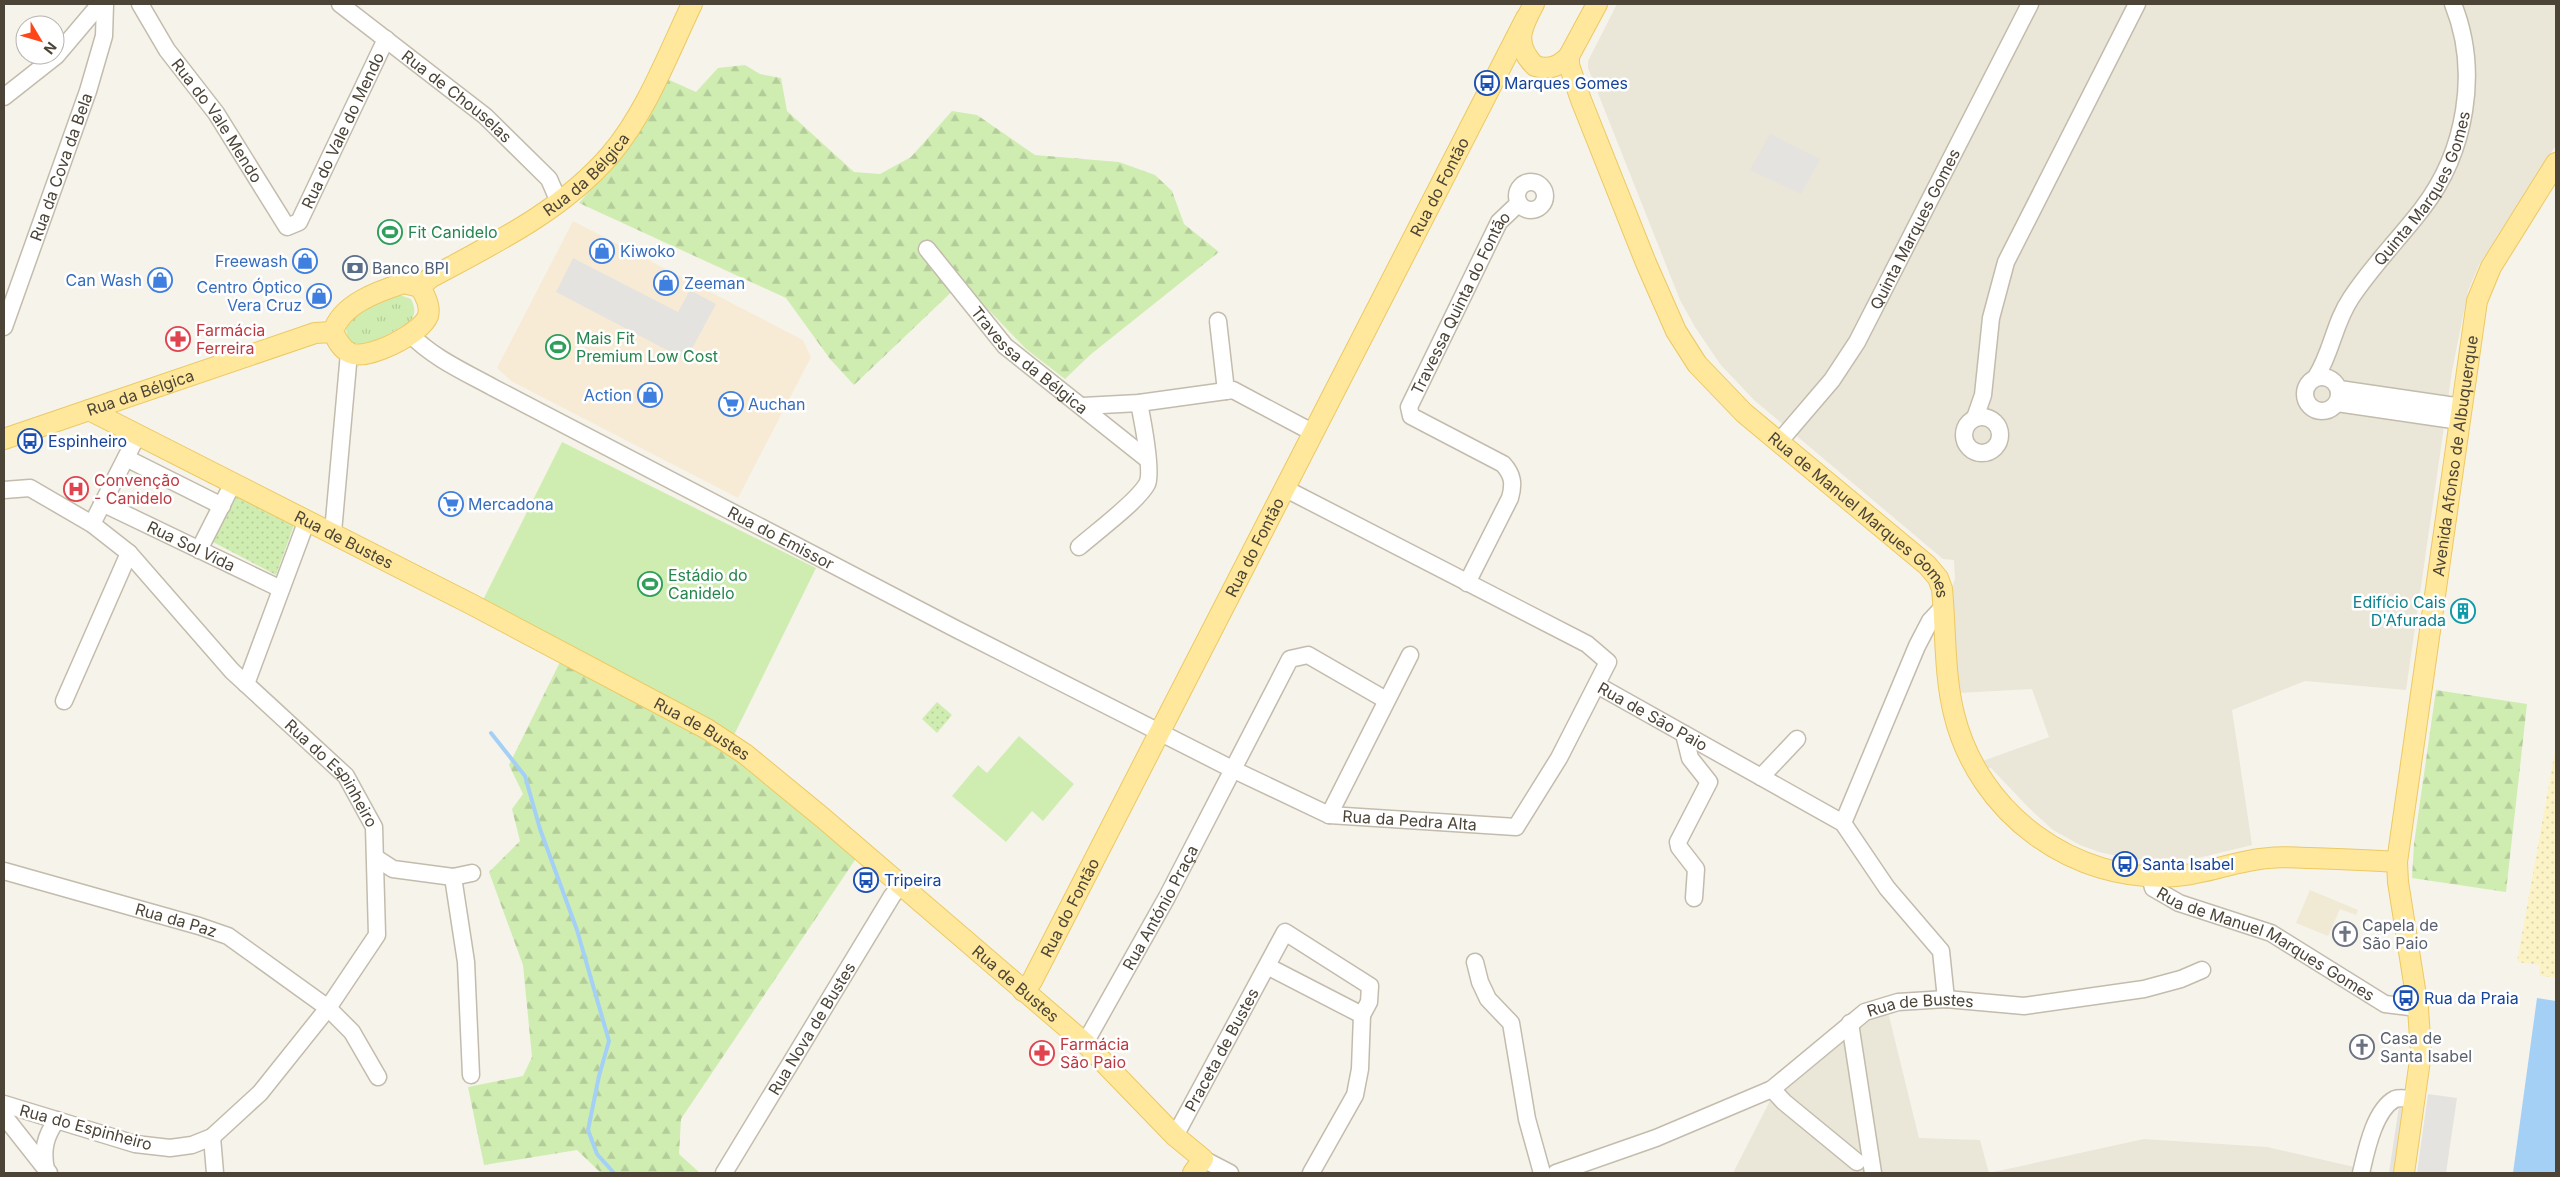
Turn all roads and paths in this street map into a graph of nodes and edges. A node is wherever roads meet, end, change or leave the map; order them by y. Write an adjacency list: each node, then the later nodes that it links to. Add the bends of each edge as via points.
1 (140, 4): 19 (street, Rua do Vale Mendo, via 167,50 216,113 286,227)
2 (340, 4): 10 (street, Rua de Chouselas)
3 (692, 4): 17 (main road, Rua da Bélgica, via 626,134 587,179)
4 (1597, 4): 11 (main road)
5 (2030, 4): 39 (street, Quinta Marques Gomes, via 1857,342 1832,380)
6 (2137, 4): 35 (street, via 2006,262 1991,318)
7 (2453, 4): 27 (street, Quinta Marques Gomes, via 2463,37 2466,70 2464,114 2455,147 2427,202 2349,300 2334,332)
8 (98, 5): 13 (street, via 56,56); 23 (street, Rua da Cova da Bela, via 104,36)
9 (1530, 11): 12 (main road, via 1520,41 1523,52); 15 (main road, Rua do Fontão)
10 (386, 40): 17 (street, Rua de Chouselas, via 485,116 549,179); 19 (street, Rua do Vale do Mendo)
11 (1569, 56): 12 (main road, Rua do Fontão, via 1564,62); 14 (main road, Rua de Manuel Marques Gomes)
12 (1541, 67): 14 (main road, via 1570,86); 15 (main road, Rua do Fontão, via 1509,76)
13 (7, 88)
14 (1581, 100): 39 (main road, Rua de Manuel Marques Gomes, via 1676,331 1697,364 1724,395)
15 (1485, 101): 36 (main road, Rua do Fontão)
16 (2556, 164): 34 (main road, Avenida Afonso de Albuquerque, via 2482,284)
17 (559, 202): 21 (main road, Rua da Bélgica, via 520,230 430,278)
18 (1519, 203): 53 (street, Travessa Quinta do Fontão, via 1499,222 1409,407 1411,416 1504,464 1512,475 1514,487 1510,498)
19 (299, 222)
20 (927, 249): 32 (street, Travessa da Bélgica, via 1006,346)
21 (420, 287): 24 (main road, via 404,283 356,305 340,316); 25 (main road, via 427,300 428,316)
22 (1218, 321): 30 (street)
23 (4, 327)
24 (333, 332): 26 (main road); 33 (main road, Rua da Bélgica, via 315,333)
25 (410, 334): 26 (main road, via 374,353 361,356); 61 (street, Rua do Emissor, via 441,359 494,388)
26 (349, 353): 49 (street)
27 (2327, 360): 28 (street, Quinta Marques Gomes); 29 (street)
28 (2316, 377): 29 (street, Quinta Marques Gomes, via 2322,376); 29 (street, Quinta Marques Gomes, via 2305,390 2310,406 2324,411)
29 (2336, 390): 34 (street, Quinta Marques Gomes)
30 (1226, 391): 31 (street); 36 (street, via 1234,390)
31 (1139, 403): 32 (street); 41 (street)
32 (1083, 406): 41 (street, Travessa da Bélgica)
33 (89, 410): 37 (main road, Rua de Bustes); 38 (main road, Rua da Bélgica)
34 (2461, 414): 69 (main road, Avenida Afonso de Albuquerque)
35 (1983, 419)
36 (1312, 432): 43 (main road, Rua do Fontão)
37 (137, 436): 40 (street); 42 (main road, Rua de Bustes)
38 (4, 439)
39 (1779, 442): 55 (main road, Rua de Manuel Marques Gomes, via 1931,569 1940,583)
40 (126, 458): 45 (street); 46 (street)
41 (1147, 459): 50 (street, via 1148,483)
42 (233, 483): 46 (street); 47 (main road, Rua de Bustes)
43 (1284, 488): 53 (street, Rua de São Paio); 61 (main road, Rua do Fontão)
44 (4, 490): 48 (street, Rua do Espinheiro, via 30,488)
45 (102, 503): 48 (street); 51 (street, Rua Sol Vida)
46 (222, 506): 51 (street)
47 (307, 520): 49 (main road, Rua de Bustes); 54 (street)
48 (92, 524): 52 (street, Rua do Espinheiro)
49 (332, 532): 74 (main road, Rua de Bustes, via 707,729 745,754)
50 (1079, 547)
51 (199, 550): 54 (street, Rua Sol Vida)
52 (129, 553): 57 (street, Rua do Espinheiro); 60 (street)
53 (1467, 583): 58 (street, Rua de São Paio, via 1587,644 1608,662)
54 (281, 589): 57 (street)
55 (1943, 608): 67 (street, via 1930,621 1917,646); 72 (main road, Rua de Manuel Marques Gomes, via 1954,712 1981,780 2016,821 2064,854 2113,871)
56 (1410, 655): 59 (street)
57 (246, 684): 68 (street, Rua do Espinheiro, via 346,776 374,827)
58 (1597, 685): 62 (street, Rua de São Paio); 66 (street, Rua da Pedra Alta, via 1554,766 1516,827)
59 (1386, 700): 64 (street, Rua António Praça, via 1308,656 1290,659); 66 (street)
60 (64, 701)
61 (1158, 732): 64 (street, Rua da Pedra Alta); 79 (main road, Rua do Fontão, via 1032,981)
62 (1684, 734): 65 (street, Rua de São Paio); 75 (street, via 1690,758 1709,782 1678,842 1696,868)
63 (1797, 739): 65 (street)
64 (1232, 769): 66 (street, Rua da Pedra Alta); 85 (street, Rua António Praça, via 1167,897)
65 (1761, 777): 67 (street, Rua de São Paio)
66 (1329, 815)
67 (1843, 823): 80 (street, Rua de São Paio, via 1887,888 1941,951)
68 (376, 858): 73 (street, via 393,869); 81 (street, Rua do Espinheiro, via 377,935)
69 (2397, 862): 72 (main road, Rua de Manuel Marques Gomes, via 2271,857 2177,876); 82 (main road, Avenida Afonso de Albuquerque)
70 (4, 872): 81 (street, Rua da Paz, via 228,936)
71 (472, 873): 73 (street)
72 (2150, 876): 82 (street, Rua de Manuel Marques Gomes, via 2153,888 2179,903 2271,933 2385,1004)
73 (453, 878): 86 (street, via 466,962)
74 (901, 885): 79 (main road, Rua de Bustes); 100 (street, Rua Nova de Bustes)
75 (1694, 898)
76 (1475, 962): 103 (street, via 1488,999 1511,1023 1527,1119)
77 (1267, 966): 83 (street); 83 (street, Praceta de Bustes, via 1285,932 1370,986 1369,1002); 93 (street, Praceta de Bustes)
78 (2202, 970): 80 (street, Rua de Bustes, via 2144,990 2024,1006)
79 (1024, 991): 85 (main road, Rua de Bustes)
80 (1946, 999): 84 (street, Rua de Bustes, via 1898,1002 1865,1012)
81 (328, 1008): 87 (street, Rua da Paz, via 352,1032); 94 (street, Rua do Espinheiro, via 260,1093)
82 (2418, 1008): 89 (main road, via 2421,1053)
83 (1362, 1015): 102 (street, via 1360,1068 1355,1096)
84 (1850, 1023): 88 (street, Rua de Bustes); 105 (street)
85 (1085, 1043): 93 (main road, Rua de Bustes)
86 (471, 1075)
87 (378, 1078)
88 (1772, 1089): 96 (street); 104 (street, Rua de Bustes, via 1656,1138)
89 (2414, 1099): 106 (street, via 2396,1098 2387,1106 2368,1142); 107 (main road)
90 (4, 1104): 92 (street, Rua do Espinheiro)
91 (4, 1116): 95 (street)
92 (49, 1118): 94 (street, Rua do Espinheiro, via 136,1144 170,1148 192,1145); 95 (street, via 33,1124 27,1135); 98 (street, via 43,1154)
93 (1175, 1136): 97 (main road, Rua de Bustes)
94 (212, 1137): 99 (street)
95 (30, 1149): 98 (street)
96 (1857, 1162)
97 (1198, 1166): 101 (street, Rua de Bustes)
98 (48, 1172)
99 (215, 1173)
100 (724, 1173)
101 (1230, 1173)
102 (1311, 1173)
103 (1542, 1173)
104 (1556, 1173)
105 (1872, 1173)
106 (2361, 1173)
107 (2404, 1173)

